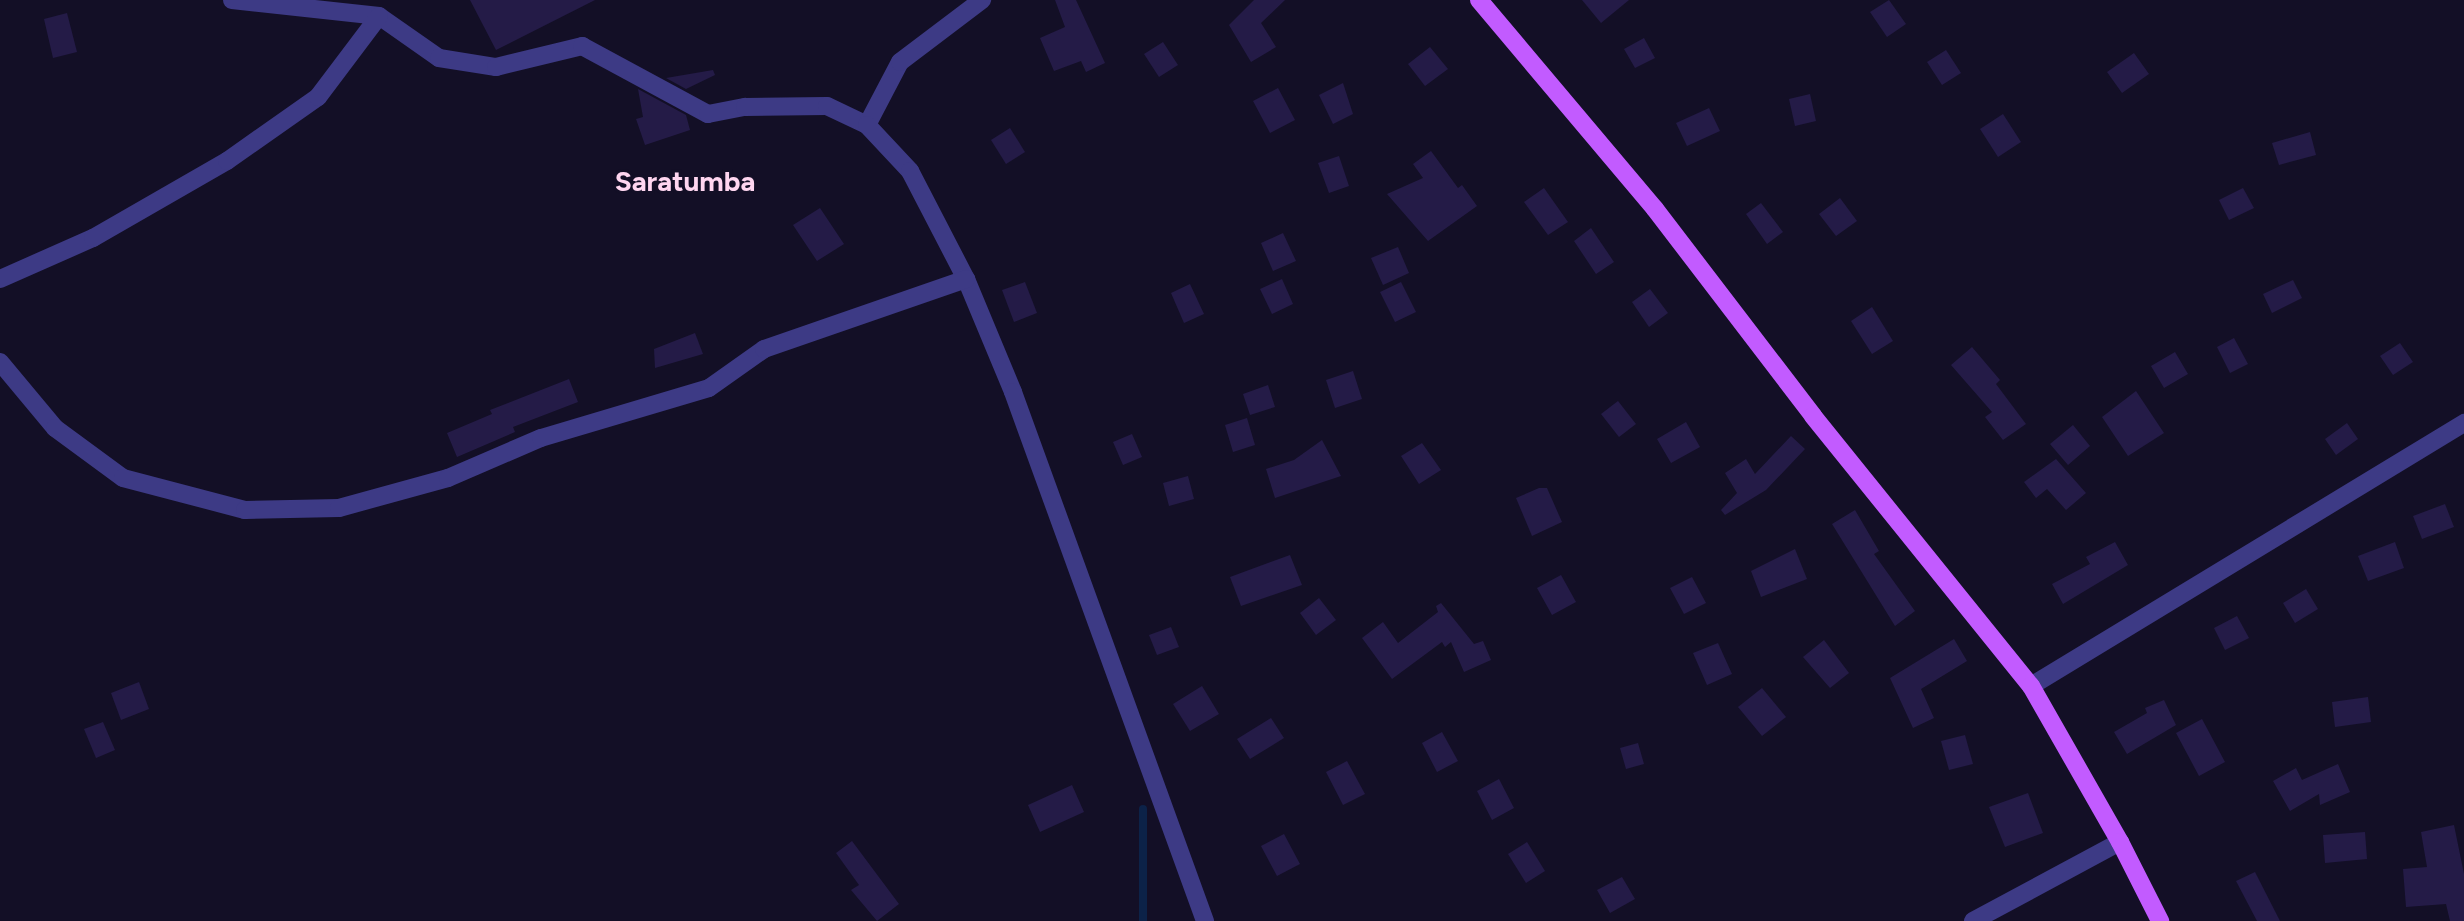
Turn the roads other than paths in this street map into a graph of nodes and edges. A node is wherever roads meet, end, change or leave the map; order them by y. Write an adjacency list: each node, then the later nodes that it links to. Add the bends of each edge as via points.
1 (232, 0): 4 (street)
2 (982, 0): 5 (street, via 900,62)
3 (1479, 0): 10 (main road, via 1655,209 1813,416)
4 (379, 16): 5 (street, via 439,58 496,67 582,46 708,114 745,107 827,106); 6 (street, via 318,97 227,161 93,238)
5 (867, 125): 7 (street, via 910,171)
6 (0, 279)
7 (966, 279): 8 (street, via 764,349 709,388 541,438 448,478 339,508 245,510 122,478 55,428); 12 (street, via 1013,392)
8 (0, 362)
9 (2464, 423): 10 (street)
10 (2031, 687): 11 (main road)
11 (2120, 842): 13 (street); 14 (main road)
12 (1205, 921)
13 (1973, 921)
14 (2160, 921)

